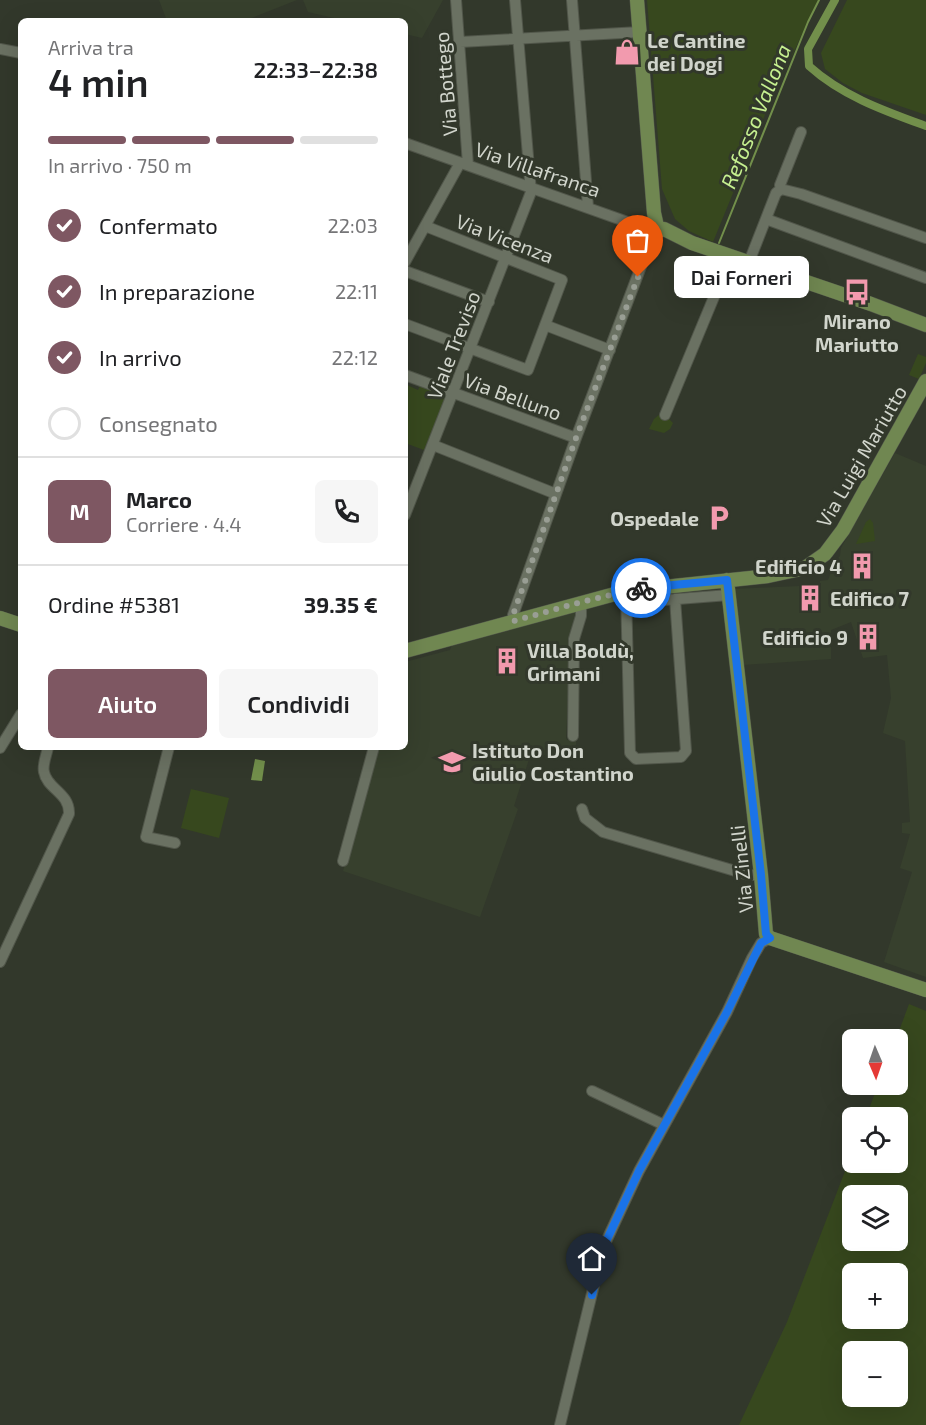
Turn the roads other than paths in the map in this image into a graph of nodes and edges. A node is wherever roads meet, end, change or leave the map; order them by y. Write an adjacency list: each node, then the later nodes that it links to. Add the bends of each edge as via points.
1 (456, 0): 8 (street, Via Bottego)
2 (515, 0): 7 (street)
3 (572, 0): 6 (street)
4 (638, 0): 5 (main road)
5 (640, 32): 6 (street); 14 (main road)
6 (574, 35): 7 (street); 17 (street)
7 (518, 38): 8 (street); 15 (street)
8 (460, 42): 13 (street, Via Bottego)
9 (0, 49): 10 (street)
10 (18, 52)
11 (801, 132): 16 (street)
12 (408, 144): 13 (street, Via Villafranca)
13 (464, 164): 15 (street, Via Villafranca); 20 (street)
14 (653, 186): 18 (main road); 21 (main road)
15 (532, 187): 17 (street, Via Villafranca); 26 (street, Viale Treviso)
16 (781, 189): 19 (street); 22 (street)
17 (588, 207): 21 (street, Via Villafranca)
18 (662, 212): 21 (main road, via 662,226); 23 (main road, Via Villafranca)
19 (766, 219): 27 (street); 29 (street)
20 (425, 226): 25 (street); 26 (street, Via Vicenza)
21 (655, 235): 23 (main road, Via Villafranca); 35 (street)
22 (926, 238)
23 (692, 243): 24 (main road, Via Villafranca)
24 (731, 256): 27 (main road, Via Villafranca); 39 (street)
25 (408, 257)
26 (507, 258): 30 (street, Viale Treviso); 32 (street, Via Vicenza, via 562,280)
27 (749, 262): 33 (main road, Via Villafranca)
28 (408, 272): 30 (street)
29 (926, 278)
30 (489, 302): 34 (street, Viale Treviso)
31 (408, 325): 34 (street)
32 (545, 325): 34 (street, via 528,370); 35 (street)
33 (926, 325)
34 (471, 349): 38 (street, Viale Treviso)
35 (610, 350): 40 (street)
36 (408, 376): 38 (street, Via Belluno)
37 (926, 381): 44 (main road, Via Luigi Mariutto, via 843,530 825,554 796,571)
38 (454, 394): 40 (street, Via Belluno); 41 (street, Viale Treviso)
39 (665, 415)
40 (576, 438): 43 (street)
41 (433, 445): 42 (street, Viale Treviso); 43 (street)
42 (410, 484)
43 (556, 494): 49 (street)
44 (728, 587): 45 (main road, Via Luigi Mariutto); 46 (street); 61 (main road, Via Zinelli)
45 (626, 597): 46 (street); 46 (street, via 630,753 636,759 681,757 686,751); 47 (main road, Via Luigi Mariutto)
46 (675, 599)
47 (581, 602): 49 (main road, Via Luigi Mariutto); 53 (street, via 574,639)
48 (0, 618): 50 (main road)
49 (514, 621): 51 (main road, Via Luigi Mariutto)
50 (18, 624)
51 (408, 650)
52 (18, 719): 54 (street)
53 (573, 736)
54 (0, 748)
55 (47, 750): 63 (street, via 43,771 68,803 69,814)
56 (168, 750): 59 (street, via 146,837)
57 (373, 750): 60 (street)
58 (582, 809): 61 (street, via 585,818 603,832 748,875)
59 (176, 843)
60 (343, 861)
61 (761, 875): 62 (main road, Via Zinelli, via 766,934)
62 (770, 938): 64 (main road); 66 (street, via 761,943)
63 (0, 962)
64 (926, 990)
65 (592, 1091): 66 (street)
66 (664, 1125): 67 (street, via 603,1248)
67 (560, 1425)

